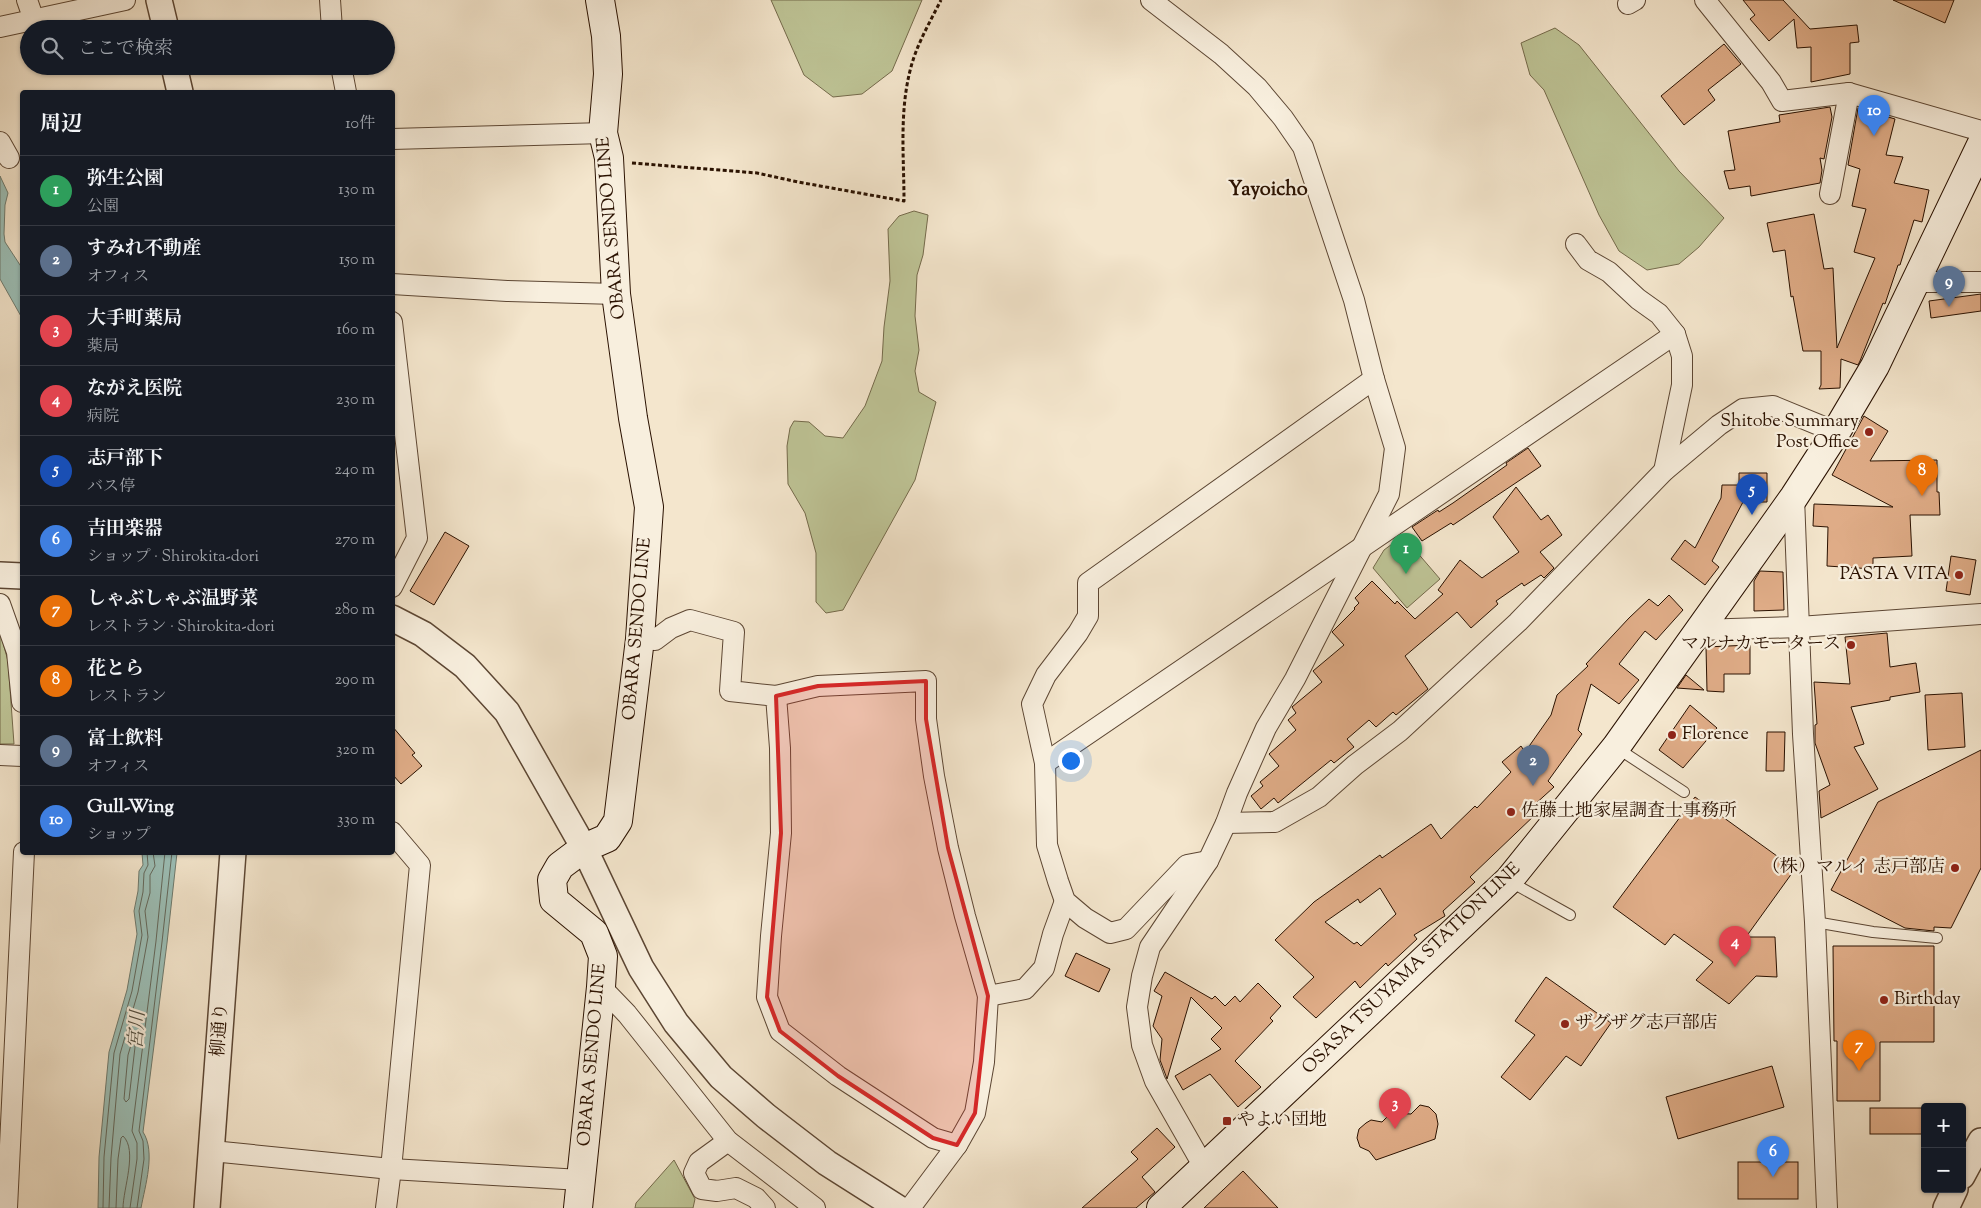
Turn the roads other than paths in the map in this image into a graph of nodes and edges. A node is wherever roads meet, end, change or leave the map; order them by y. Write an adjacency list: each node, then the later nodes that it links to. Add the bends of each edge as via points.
1 (27, 0): 8 (street)
2 (125, 0): 8 (street)
3 (159, 0): 9 (street)
4 (330, 0): 10 (street)
5 (600, 0): 20 (main road, OBARA SENDO LINE, via 608,74)
6 (1151, 0): 30 (street, via 1221,54 1257,87 1303,147 1354,300)
7 (1705, 0): 17 (street, via 1771,82 1782,101)
8 (34, 20)
9 (164, 20)
10 (331, 20)
11 (20, 23): 12 (street)
12 (0, 27)
13 (176, 75): 15 (street)
14 (343, 75): 16 (street)
15 (180, 90)
16 (346, 90)
17 (1849, 93): 18 (street); 22 (street)
18 (1981, 130)
19 (395, 139): 20 (street)
20 (606, 146): 27 (main road, OBARA SENDO LINE)
21 (1981, 146): 24 (main road, OSASA TSUYAMA STATION LINE)
22 (1830, 194)
23 (1576, 244): 28 (street, via 1588,260 1609,272 1659,314)
24 (1915, 282): 25 (street); 31 (main road, OSASA TSUYAMA STATION LINE, via 1875,366)
25 (1981, 282)
26 (395, 284): 27 (street)
27 (616, 294): 41 (main road, OBARA SENDO LINE, via 649,507)
28 (1675, 334): 32 (street, via 1682,356 1682,385); 34 (street)
29 (395, 348): 35 (street, via 417,538)
30 (1374, 379): 34 (street, via 1395,448 1390,494); 47 (street, via 1088,583 1088,616 1046,675 1032,704)
31 (1836, 432): 32 (street, via 1773,406 1743,409 1719,424); 33 (main road, OSASA TSUYAMA STATION LINE)
32 (1664, 471): 49 (street, via 1518,622 1400,731 1319,797 1274,822)
33 (1794, 497): 39 (street); 40 (main road, OSASA TSUYAMA STATION LINE)
34 (1364, 544): 47 (street); 49 (street, via 1295,679 1266,728)
35 (395, 581)
36 (0, 604): 42 (street, via 17,652)
37 (1981, 614): 39 (street)
38 (395, 620): 51 (street, via 423,634 465,666 507,712)
39 (1799, 627): 40 (street); 58 (street)
40 (1698, 630): 44 (main road, OSASA TSUYAMA STATION LINE)
41 (640, 639): 43 (street, via 655,640 690,620 734,632 730,691); 51 (main road, OBARA SENDO LINE, via 618,821 607,838)
42 (20, 682)
43 (776, 696): 61 (street, via 818,686 926,681 926,720 948,848); 65 (street, via 781,833 767,997 780,1030 838,1076)
44 (1616, 747): 48 (lane); 55 (main road, OSASA TSUYAMA STATION LINE)
45 (0, 756): 46 (street)
46 (20, 756)
47 (1045, 763): 56 (street, via 1047,845)
48 (1684, 792)
49 (1226, 823): 54 (street)
50 (395, 836): 67 (street, via 420,865)
51 (584, 848): 60 (main road, OBARA SENDO LINE, via 560,866 552,880 554,900 594,933 603,956); 77 (street, via 640,968 676,1024 721,1077 827,1163)
52 (24, 855): 71 (street)
53 (233, 855): 64 (street, 柳通り)
54 (1208, 861): 56 (street, via 1187,865 1126,929 1110,933 1085,918); 66 (street, via 1150,948 1136,1007 1142,1045 1155,1081)
55 (1509, 880): 57 (lane); 66 (main road, OSASA TSUYAMA STATION LINE)
56 (1065, 900): 61 (street, via 1044,968 1025,989)
57 (1570, 915)
58 (1816, 922): 59 (lane); 80 (street)
59 (1937, 938)
60 (601, 987): 62 (street, via 627,1014); 69 (main road, OBARA SENDO LINE)
61 (988, 996): 65 (street, via 984,1062 975,1113)
62 (728, 1141): 75 (street, via 699,1162 694,1173 702,1189 736,1188 756,1198); 76 (street)
63 (1981, 1141): 68 (street)
64 (212, 1152): 67 (street); 72 (street, 柳通り)
65 (951, 1152): 78 (street)
66 (1204, 1167): 79 (main road, OSASA TSUYAMA STATION LINE)
67 (391, 1169): 69 (street); 73 (street)
68 (1966, 1169)
69 (581, 1180): 74 (main road, OBARA SENDO LINE)
70 (1953, 1193): 81 (street)
71 (7, 1208)
72 (207, 1208)
73 (386, 1208)
74 (578, 1208)
75 (765, 1208)
76 (815, 1208)
77 (898, 1208)
78 (910, 1208)
79 (1161, 1208)
80 (1827, 1208)
81 (1946, 1208)

